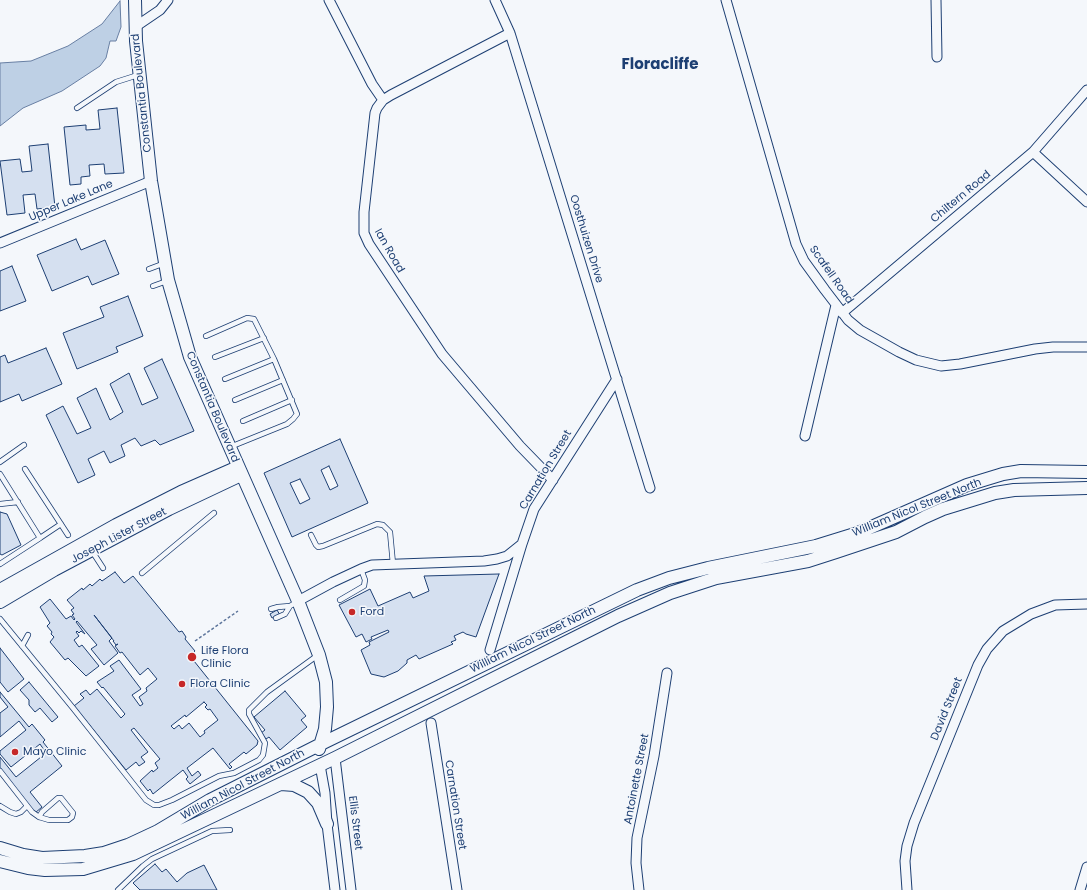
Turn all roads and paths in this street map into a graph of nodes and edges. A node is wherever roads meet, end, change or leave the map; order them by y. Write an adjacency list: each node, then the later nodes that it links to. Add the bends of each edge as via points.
1 (135, 0): 7 (main road, Constantia Boulevard)
2 (168, 0): 7 (street, via 160,10)
3 (329, 0): 12 (street, via 372,84)
4 (495, 0): 8 (street, Oosthuizen Drive)
5 (726, 0): 22 (street, Scafell Road, via 796,244 804,261)
6 (936, 0): 9 (street)
7 (135, 27): 10 (main road, Constantia Boulevard)
8 (510, 33): 12 (street); 30 (street, Oosthuizen Drive)
9 (937, 57)
10 (140, 74): 13 (lane, via 116,82); 15 (main road, Constantia Boulevard)
11 (1087, 90): 14 (street, Chiltern Road)
12 (383, 100): 43 (street, Ian Road, via 375,113 364,233 442,354 520,446)
13 (77, 108)
14 (1033, 152): 16 (street); 23 (street, Chiltern Road)
15 (151, 181): 17 (street, Upper Lake Lane); 18 (main road, Constantia Boulevard)
16 (1087, 202)
17 (0, 243)
18 (165, 263): 19 (lane); 20 (main road, Constantia Boulevard)
19 (149, 269)
20 (168, 280): 21 (lane); 37 (main road, Constantia Boulevard, via 190,357)
21 (153, 286)
22 (836, 305): 23 (street, Scafell Road); 35 (street)
23 (842, 313): 26 (street, Scafell Road, via 855,326 899,352 935,366 1053,347)
24 (206, 336): 25 (lane, via 247,318 254,319)
25 (264, 338): 27 (lane); 28 (lane)
26 (1087, 347)
27 (215, 357)
28 (274, 359): 29 (lane); 31 (lane)
29 (226, 379)
30 (617, 379): 43 (street, Carnation Street); 44 (street, Oosthuizen Drive)
31 (283, 380): 32 (lane); 33 (lane)
32 (235, 400)
33 (292, 400): 34 (lane); 37 (lane, via 297,414 287,424)
34 (243, 421)
35 (805, 436)
36 (24, 445): 38 (lane)
37 (229, 447): 40 (main road, Constantia Boulevard)
38 (0, 462)
39 (25, 470): 49 (lane)
40 (239, 471): 54 (main road, Joseph Lister Street, via 158,503); 63 (main road, Constantia Boulevard)
41 (1087, 472): 77 (main road, William Nicol Street North, via 1020,471 1003,474 967,485 851,536 669,578 607,604)
42 (0, 474): 46 (lane)
43 (553, 480): 53 (street, Carnation Street, via 534,510)
44 (650, 488)
45 (1087, 488): 79 (main road, William Nicol Street North, via 995,493 943,509 896,532 808,561 716,578 670,593 618,616)
46 (18, 502): 47 (lane); 52 (lane)
47 (0, 504)
48 (214, 513): 59 (lane)
49 (61, 524): 50 (lane); 52 (lane)
50 (68, 535)
51 (311, 535): 56 (lane, via 318,547 378,524 383,525 390,532)
52 (40, 538): 55 (lane)
53 (522, 544): 56 (street, via 507,556 497,559); 72 (street, Carnation Street)
54 (89, 545): 57 (lane); 60 (main road, Joseph Lister Street); 62 (main road, Joseph Lister Street)
55 (0, 564)
56 (393, 564): 58 (street)
57 (103, 568)
58 (361, 569): 61 (lane, via 365,580 364,586); 63 (street)
59 (142, 573)
60 (0, 590)
61 (340, 600)
62 (0, 602)
63 (294, 603): 65 (lane); 67 (lane, via 285,614); 73 (main road, Constantia Boulevard)
64 (1087, 604): 96 (street, David Street, via 1055,605 1031,614 1003,631 987,649 914,823 905,861)
65 (271, 609)
66 (238, 610): 70 (path)
67 (276, 618)
68 (0, 619): 71 (lane)
69 (28, 636): 71 (lane)
70 (195, 641)
71 (22, 646): 73 (lane, via 146,800 154,805 172,800 219,776 234,774 259,760 263,756 265,743 249,710 267,692)
72 (490, 650)
73 (319, 655): 76 (main road, Constantia Boulevard, via 326,682)
74 (668, 673): 95 (street, Antoinette Street, via 637,838)
75 (430, 723): 94 (street, Carnation Street)
76 (325, 728): 77 (main road); 78 (main road, Constantia Boulevard)
77 (331, 740): 78 (main road, William Nicol Street North); 79 (main road)
78 (319, 745): 80 (main road, Constantia Boulevard); 88 (main road, William Nicol Street North, via 210,800 158,831 104,853 42,858)
79 (335, 758): 80 (main road, William Nicol Street North); 93 (street, Ellis Street)
80 (320, 765): 82 (main road, William Nicol Street North); 86 (street)
81 (0, 771): 84 (lane)
82 (280, 784): 86 (main road, via 294,785 308,792 318,802); 89 (main road, William Nicol Street North, via 166,839 104,864 83,869 45,870)
83 (0, 806): 84 (lane, via 16,814)
84 (27, 806): 85 (lane)
85 (39, 817): 85 (lane, via 58,798 61,798 73,813 68,820 46,820)
86 (327, 824): 92 (street)
87 (230, 830): 91 (lane, via 212,831 152,859)
88 (0, 848)
89 (0, 861)
90 (1087, 867): 97 (street)
91 (118, 890)
92 (335, 890)
93 (351, 890)
94 (456, 890)
95 (638, 890)
96 (906, 890)
97 (1080, 890)

